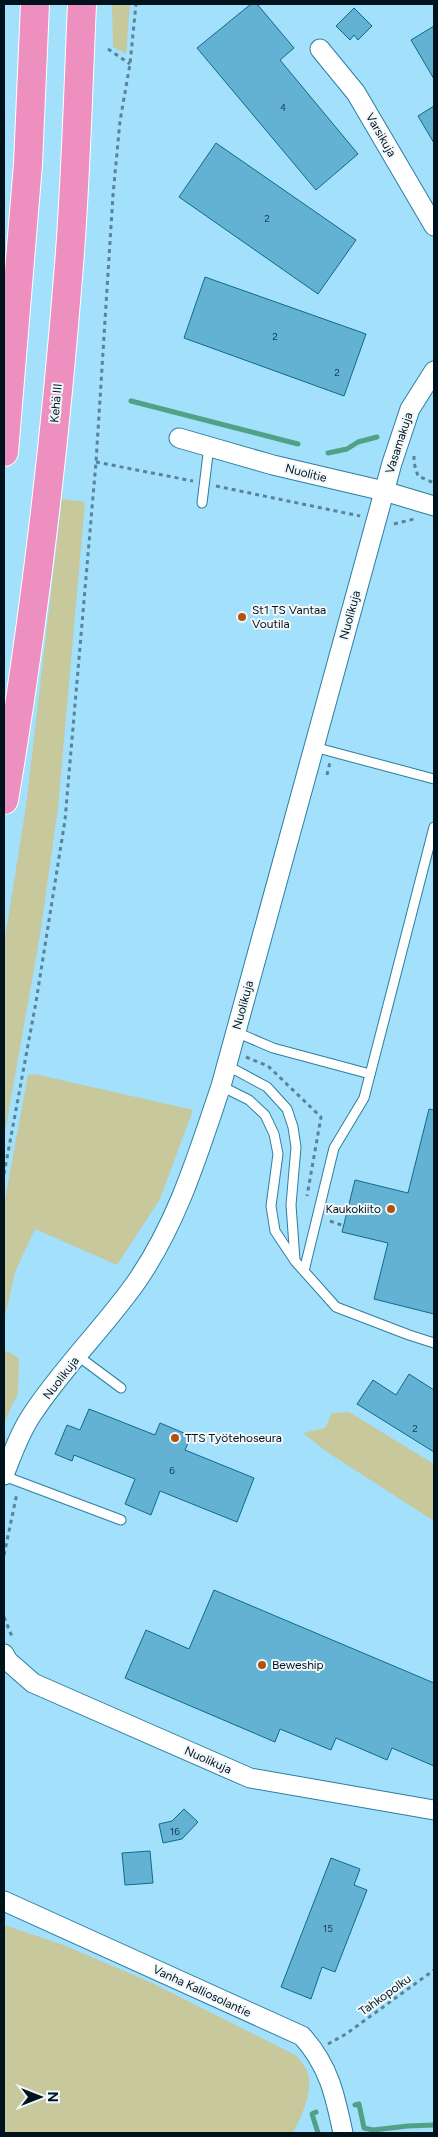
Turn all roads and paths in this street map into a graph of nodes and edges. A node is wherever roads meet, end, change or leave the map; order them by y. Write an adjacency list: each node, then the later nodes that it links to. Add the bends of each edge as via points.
1 (35, 4): 11 (highway, via 28,164)
2 (82, 4): 23 (highway, Kehä III, via 70,256 55,419 35,592)
3 (136, 4): 6 (path)
4 (320, 48): 7 (street, Varsikuja, via 356,93)
5 (108, 49): 6 (path)
6 (130, 64): 12 (path, via 120,121 113,194)
7 (434, 226)
8 (434, 371): 16 (street, Vasamakuja, via 410,409)
9 (179, 438): 10 (street, Nuolitie)
10 (209, 446): 15 (lane); 16 (street, Nuolitie)
11 (4, 452)
12 (96, 462): 15 (path); 29 (path, via 65,820)
13 (426, 481): 14 (path)
14 (434, 483)
15 (205, 484): 17 (lane); 20 (path)
16 (384, 492): 18 (street, Nuolitie); 20 (street, Nuolikuja)
17 (202, 502)
18 (434, 506)
19 (416, 519): 20 (path, via 392,526)
20 (376, 520): 21 (street, Nuolikuja)
21 (314, 747): 22 (lane); 25 (street, Nuolikuja)
22 (434, 779)
23 (4, 800)
24 (434, 826): 27 (lane)
25 (236, 1032): 26 (street, Nuolikuja); 27 (lane, via 273,1048)
26 (226, 1065): 28 (street, Nuolikuja); 30 (lane, via 266,1087 287,1109 296,1147 291,1205)
27 (370, 1074): 31 (lane, via 364,1098 334,1148)
28 (221, 1086): 30 (lane, via 249,1100 264,1115 274,1134 278,1154 271,1206 275,1231); 33 (street, Nuolikuja, via 179,1206 157,1248 118,1307)
29 (4, 1174)
30 (295, 1261): 31 (lane)
31 (304, 1271): 32 (lane, via 336,1307)
32 (434, 1343)
33 (78, 1356): 34 (lane); 35 (street, Nuolikuja, via 30,1416)
34 (120, 1388)
35 (4, 1475): 36 (lane)
36 (121, 1520)
37 (4, 1617): 38 (path)
38 (10, 1648): 39 (street, Nuolikuja, via 8,1661 33,1683 250,1778)
39 (434, 1810)
40 (4, 1901): 43 (street, Vanha Kalliosolantie, via 302,2036 325,2067)
41 (434, 1970): 42 (path, Tahkopolku)
42 (346, 2034)
43 (343, 2133)

